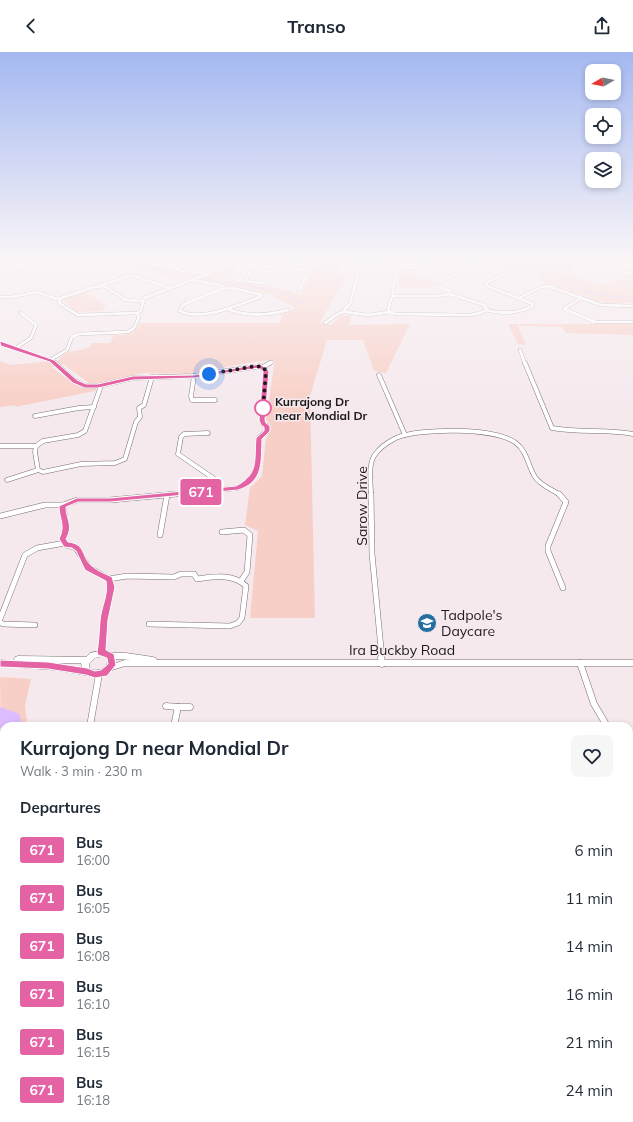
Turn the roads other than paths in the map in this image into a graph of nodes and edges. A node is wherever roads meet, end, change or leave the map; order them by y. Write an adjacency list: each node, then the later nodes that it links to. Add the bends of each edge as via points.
1 (69, 310): 11 (street, via 78,315)
2 (141, 310): 11 (street)
3 (180, 310): 4 (street, via 186,314)
4 (230, 310): 5 (street, via 239,314 276,313)
5 (288, 310)
6 (486, 310): 7 (street, via 510,315); 10 (street, via 475,314 439,315)
7 (525, 310)
8 (565, 310): 13 (street, via 595,322)
9 (345, 312): 10 (street); 14 (street)
10 (390, 312)
11 (137, 313): 18 (street, via 139,317 134,328 128,332 79,334 72,337 67,350)
12 (21, 314): 16 (street, via 36,325 31,338)
13 (633, 322)
14 (325, 323)
15 (0, 343): 16 (street)
16 (14, 349): 18 (street)
17 (520, 350): 29 (street, via 552,428)
18 (50, 360): 24 (street, via 75,382 85,386)
19 (272, 362): 20 (street)
20 (263, 367): 22 (street); 35 (street, via 266,371 262,420 267,426 267,431 259,438 255,475 238,488)
21 (379, 375): 30 (street)
22 (194, 376): 23 (street); 25 (street, via 192,400)
23 (152, 377): 24 (street, via 133,378); 33 (street, via 125,459 114,464 81,464 43,472)
24 (101, 386): 26 (street)
25 (215, 400)
26 (94, 407): 27 (street); 32 (street, via 86,431 78,435 43,441)
27 (35, 416)
28 (208, 433): 35 (street, via 184,434 181,437 178,454 216,480)
29 (633, 434)
30 (405, 435): 44 (street, Sarow Drive, via 428,432 478,432 501,436 516,443 522,449 536,479 563,496 566,502 548,546); 55 (street, Sarow Drive, via 391,441 379,451 371,467 370,516)
31 (0, 446): 32 (street)
32 (36, 446): 33 (street)
33 (38, 470): 34 (street)
34 (7, 480)
35 (217, 490): 36 (street)
36 (168, 495): 37 (street, via 77,500); 40 (street)
37 (63, 506): 38 (street, via 45,505); 41 (street, via 67,526 63,539)
38 (0, 516)
39 (222, 532): 43 (street, via 244,530 250,535 247,572)
40 (160, 535)
41 (65, 542): 42 (street, via 66,545 74,545 79,549 88,568); 45 (street, via 37,548 26,555)
42 (109, 579): 43 (street, via 194,574 197,579 230,577); 48 (street, via 111,587)
43 (242, 581): 46 (street, via 246,586 242,618 238,623 230,626)
44 (563, 588)
45 (0, 621): 47 (street, via 3,624)
46 (149, 624)
47 (35, 625)
48 (101, 652): 49 (street); 50 (street, via 93,654)
49 (111, 656): 52 (street, Ira Buckby Road); 56 (street, via 113,662)
50 (87, 660): 51 (street, via 61,662 36,659); 57 (street)
51 (0, 662): 57 (street, via 35,664)
52 (172, 663): 55 (street, Ira Buckby Road); 56 (street, Ira Buckby Road, via 125,663)
53 (580, 663): 54 (street, Ira Buckby Road); 55 (street, Ira Buckby Road); 64 (street, via 592,698)
54 (633, 663)
55 (382, 664)
56 (110, 668): 58 (street)
57 (87, 672): 58 (street)
58 (99, 674): 62 (street)
59 (166, 706): 60 (street)
60 (178, 707): 61 (street); 63 (street)
61 (190, 707)
62 (91, 722)
63 (175, 722)
64 (604, 722)

